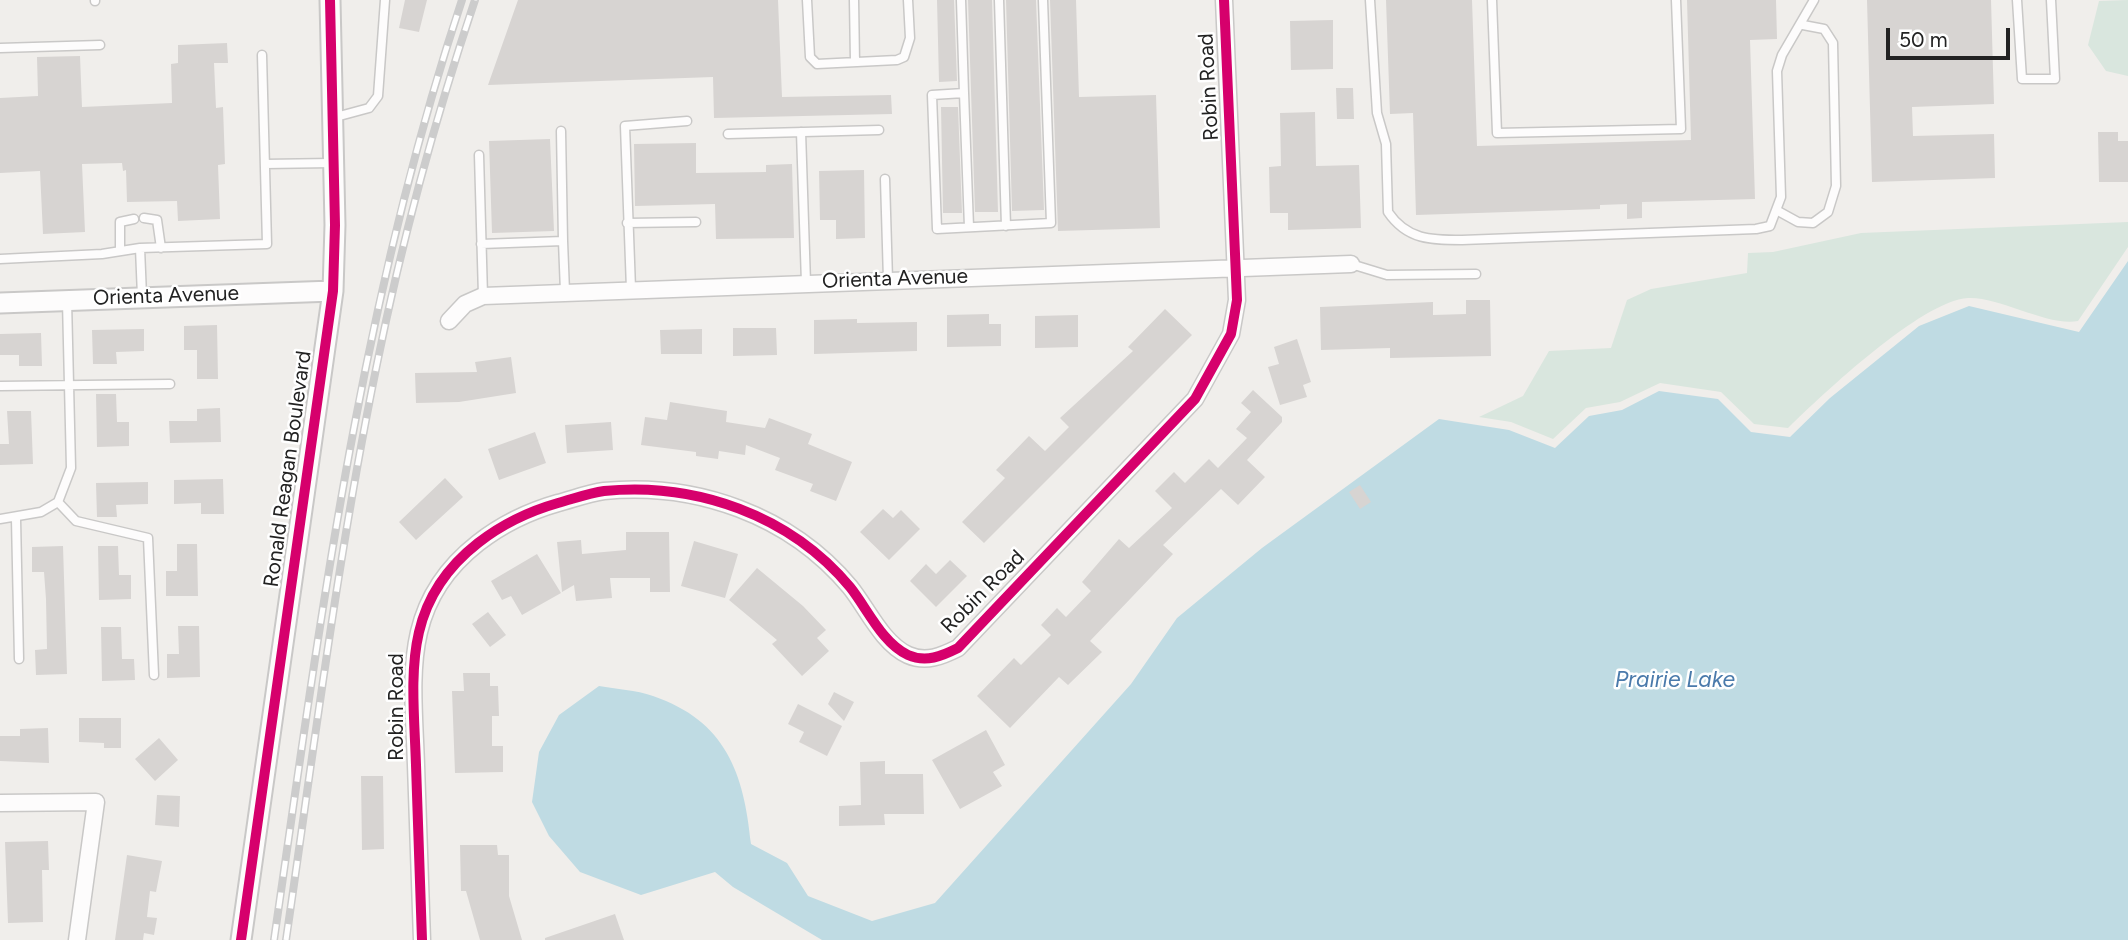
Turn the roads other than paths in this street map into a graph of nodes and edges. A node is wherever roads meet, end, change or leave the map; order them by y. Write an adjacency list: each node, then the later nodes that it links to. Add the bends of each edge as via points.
1 (330, 0): 22 (street, Ronald Reagan Boulevard)
2 (385, 0): 22 (lane, via 379,96 369,108)
3 (807, 0): 20 (lane, via 811,62)
4 (853, 0): 20 (lane)
5 (908, 0): 20 (lane, via 910,38 904,57)
6 (961, 0): 21 (lane)
7 (999, 0): 37 (lane)
8 (1043, 0): 37 (lane, via 1051,223)
9 (1224, 0): 46 (street, Robin Road)
10 (1370, 0): 32 (lane, via 1377,113 1386,144 1388,212 1407,233 1462,240 1756,229 1770,226)
11 (1492, 0): 12 (lane, via 1497,133 1681,129)
12 (1676, 0)
13 (1814, 0): 16 (lane)
14 (2017, 0): 15 (lane, via 2022,79 2055,79)
15 (2051, 0)
16 (1802, 25): 32 (lane, via 1777,71); 32 (lane, via 1824,29 1833,43 1836,186 1828,212 1812,223 1798,222)
17 (100, 45): 18 (lane)
18 (0, 48)
19 (262, 55): 30 (lane)
20 (856, 62)
21 (964, 93): 38 (lane); 38 (lane, via 932,95 937,229)
22 (332, 118): 29 (street, Ronald Reagan Boulevard)
23 (688, 121): 36 (lane, via 625,126)
24 (879, 130): 26 (lane)
25 (561, 131): 39 (lane)
26 (801, 132): 27 (lane); 49 (lane)
27 (728, 134)
28 (479, 155): 40 (lane)
29 (334, 163): 30 (lane); 51 (street, Ronald Reagan Boulevard)
30 (265, 164): 42 (lane, via 267,244)
31 (885, 179): 48 (lane)
32 (1778, 211)
33 (144, 218): 42 (lane, via 158,220)
34 (134, 219): 43 (lane, via 120,222)
35 (696, 222): 36 (lane)
36 (627, 223): 50 (lane)
37 (1006, 226): 38 (lane)
38 (969, 227)
39 (563, 241): 40 (lane); 52 (lane)
40 (481, 244): 54 (lane)
41 (140, 248): 42 (lane); 43 (lane); 53 (lane)
42 (161, 248)
43 (120, 251): 44 (lane)
44 (0, 259)
45 (1351, 264): 46 (street, Orienta Avenue); 47 (lane, via 1387,275)
46 (1237, 267): 48 (street, Orienta Avenue); 69 (street, Robin Road, via 1231,334 1195,399 958,648 941,657 908,655 889,640 848,586 807,547 762,518 710,498 651,489 601,491 541,508 491,533 456,561 434,589 420,624 415,656)
47 (1476, 274)
48 (888, 280): 49 (street, Orienta Avenue)
49 (806, 283): 50 (street, Orienta Avenue)
50 (631, 289): 52 (street, Orienta Avenue)
51 (333, 291): 53 (street, Orienta Avenue); 68 (street, Ronald Reagan Boulevard)
52 (565, 292): 54 (street, Orienta Avenue)
53 (142, 296): 55 (street, Orienta Avenue)
54 (483, 296): 57 (street, via 465,304)
55 (66, 299): 56 (street, Orienta Avenue); 59 (lane)
56 (0, 303)
57 (449, 321)
58 (170, 384): 59 (lane)
59 (68, 385): 60 (lane); 61 (lane, via 71,468)
60 (0, 386)
61 (58, 502): 63 (lane); 65 (lane, via 76,521 148,538)
62 (0, 519): 63 (lane)
63 (16, 519): 64 (lane)
64 (19, 659)
65 (154, 675)
66 (0, 803): 67 (street, via 96,802)
67 (76, 940)
68 (241, 940)
69 (422, 940)

